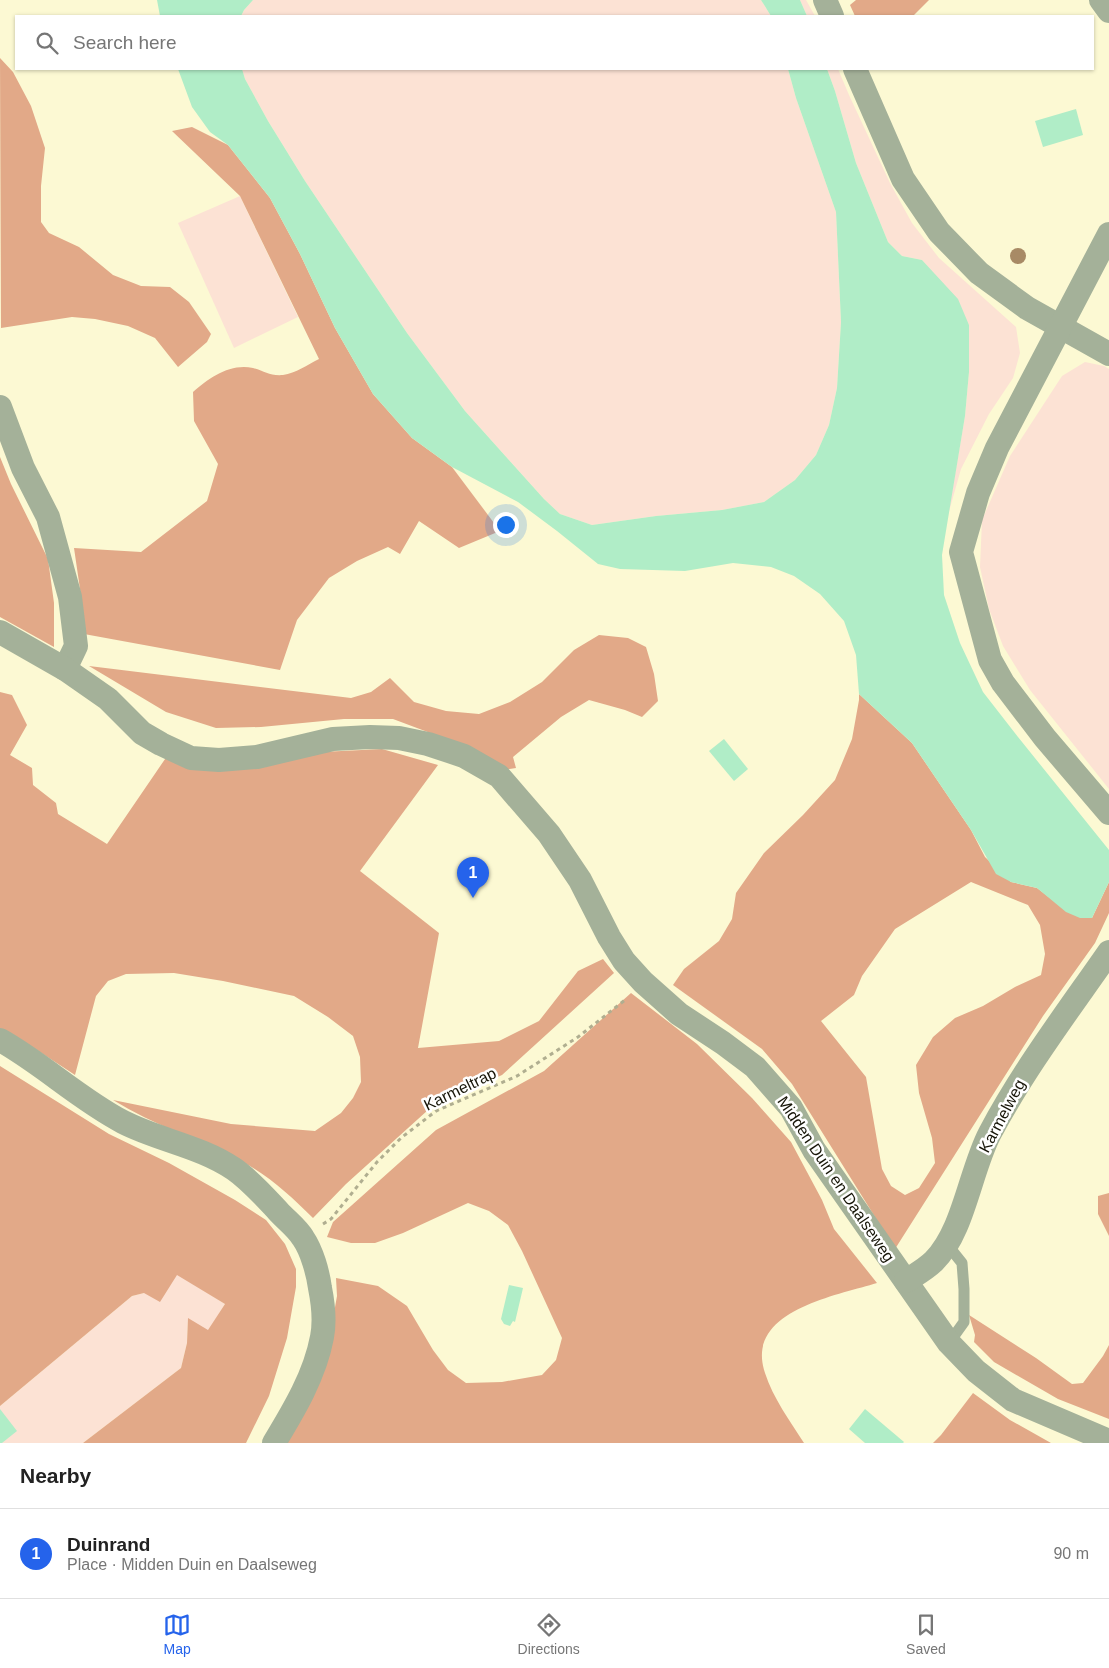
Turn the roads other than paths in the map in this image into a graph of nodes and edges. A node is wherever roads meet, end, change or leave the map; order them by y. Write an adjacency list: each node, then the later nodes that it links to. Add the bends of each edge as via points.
1 (825, 0): 4 (street)
2 (1101, 0): 3 (street)
3 (1109, 11)
4 (832, 15)
5 (855, 70): 7 (street, via 903,179 939,232 979,272 1027,308)
6 (1109, 234): 7 (street)
7 (1061, 328): 8 (street); 12 (street, via 997,448 978,493 961,552 990,660 1003,683 1044,738)
8 (1109, 354)
9 (0, 406): 11 (street, via 23,468 48,517 70,597 76,646)
10 (0, 632): 11 (street, Midden Duin en Daalseweg)
11 (65, 669): 16 (street, Midden Duin en Daalseweg, via 108,699 142,733 191,758 257,757 334,739 399,738 464,756 499,776 549,834 580,880 624,961 679,1014 755,1067 791,1108 814,1150)
12 (1109, 813)
13 (1109, 952): 15 (street, Karmelweg, via 1032,1062 989,1135 960,1217)
14 (0, 1040): 19 (street, via 123,1122 200,1151 234,1169 304,1239 318,1273 323,1335 314,1368)
15 (946, 1243): 16 (street, Karmelweg, via 934,1261); 17 (lane, via 962,1263 964,1289 964,1322)
16 (906, 1281): 17 (street, Midden Duin en Daalseweg)
17 (949, 1343): 18 (street, Midden Duin en Daalseweg, via 976,1371 1014,1400)
18 (1109, 1441)
19 (274, 1443)

